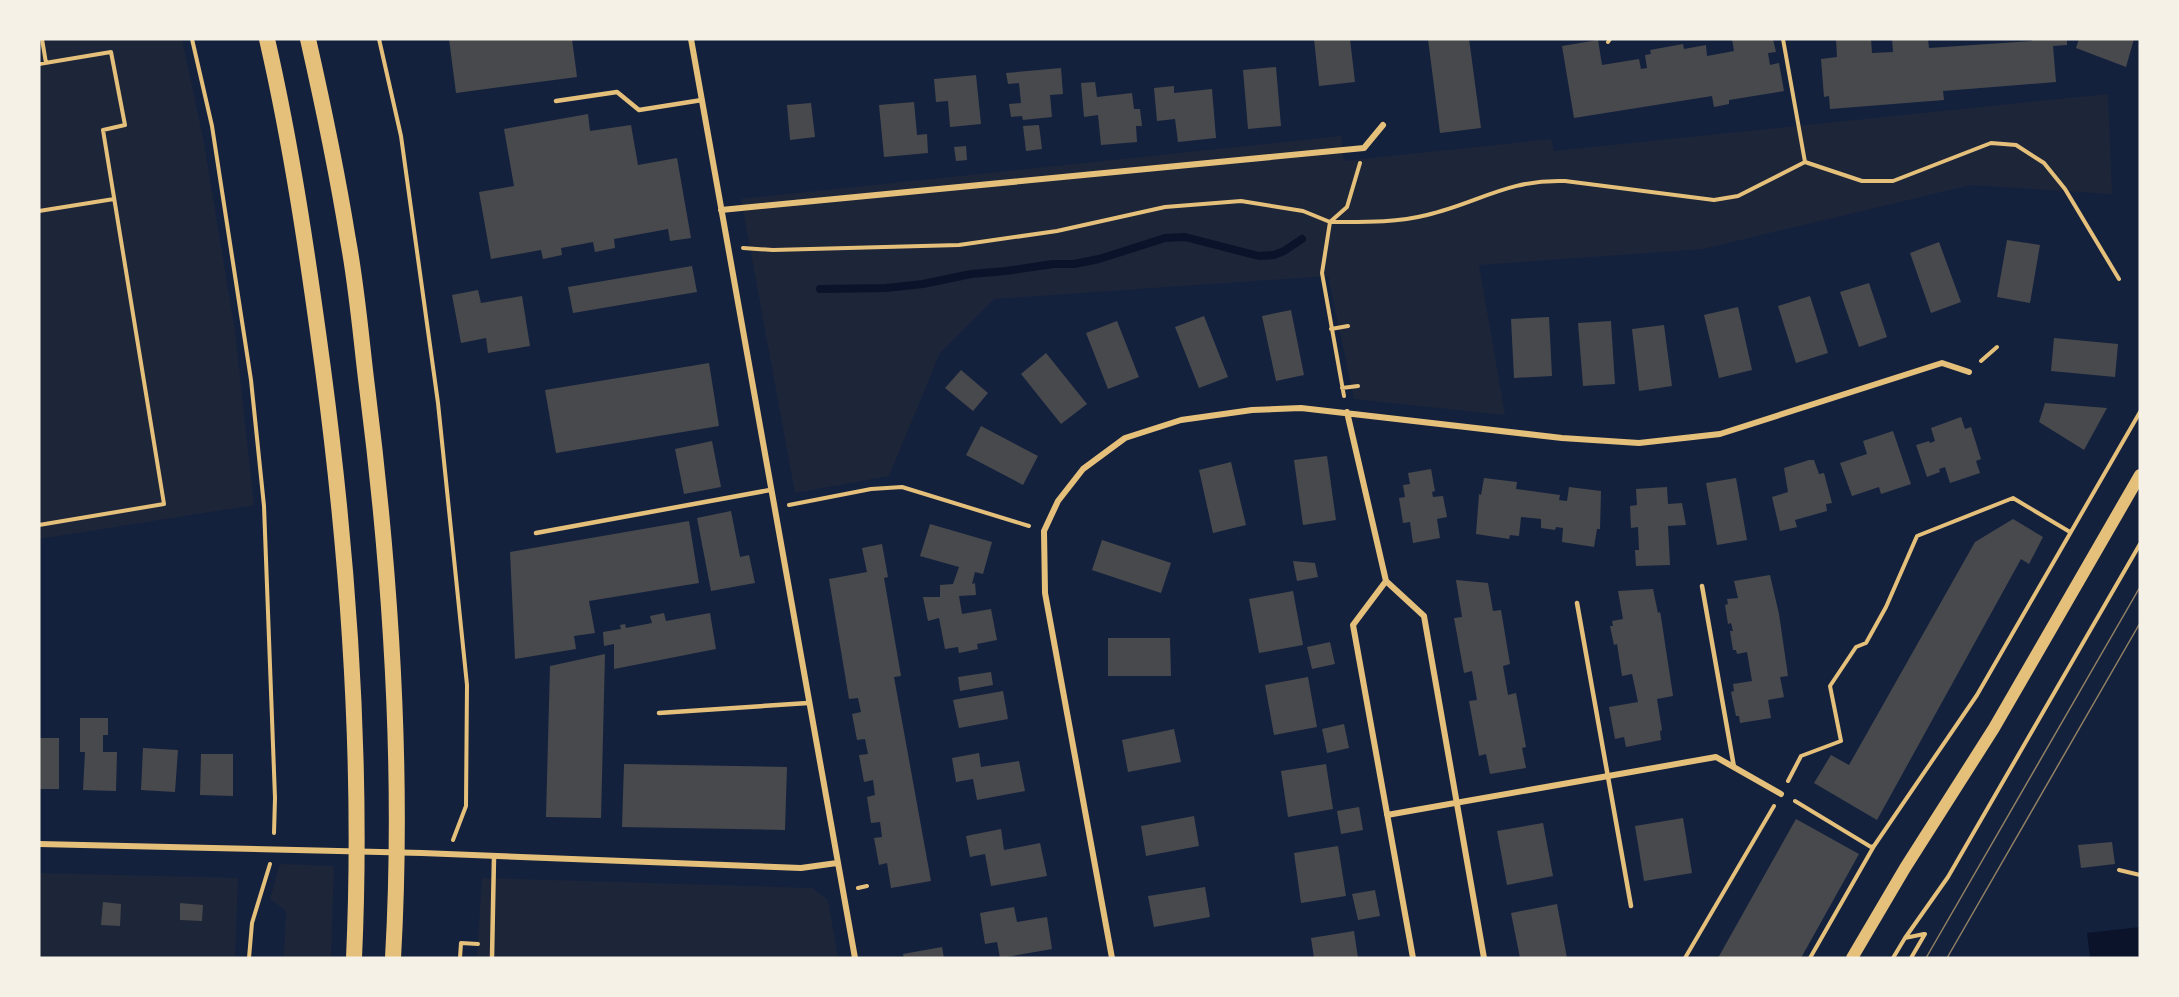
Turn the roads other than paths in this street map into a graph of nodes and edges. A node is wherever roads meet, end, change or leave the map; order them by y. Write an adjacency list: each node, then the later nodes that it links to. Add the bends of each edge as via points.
1 (267, 39): 27 (highway, via 307,248 337,477 350,627 358,813)
2 (308, 39): 28 (highway, via 349,241 378,470 391,628 397,808)
3 (691, 39): 4 (street)
4 (702, 100): 5 (lane, via 639,110 617,92); 7 (street)
5 (556, 101)
6 (1383, 125): 7 (street, via 1365,148)
7 (721, 210): 11 (street)
8 (1969, 372): 9 (street, via 1942,363 1720,435 1639,443 1562,438)
9 (1347, 412): 13 (street); 31 (street, via 1301,408 1252,410 1181,420 1125,438 1083,469 1058,501 1044,531 1045,594)
10 (2140, 475): 34 (main road, via 1994,728)
11 (770, 490): 12 (lane); 16 (street)
12 (536, 533)
13 (1386, 581): 21 (street, via 1425,616); 22 (street, via 1353,625)
14 (1702, 586): 18 (lane)
15 (1577, 603): 19 (lane)
16 (808, 703): 17 (lane); 25 (street)
17 (659, 713)
18 (1734, 767): 19 (street, via 1716,756); 20 (street)
19 (1608, 776): 21 (street); 26 (lane)
20 (1781, 794)
21 (1457, 803): 22 (street); 33 (street)
22 (1387, 815): 32 (street)
23 (39, 844): 24 (street)
24 (494, 856): 25 (street, via 801,868); 29 (lane)
25 (837, 863): 30 (street)
26 (1631, 906)
27 (354, 958)
28 (393, 958)
29 (492, 958)
30 (855, 958)
31 (1112, 958)
32 (1413, 958)
33 (1484, 958)
34 (1852, 958)

